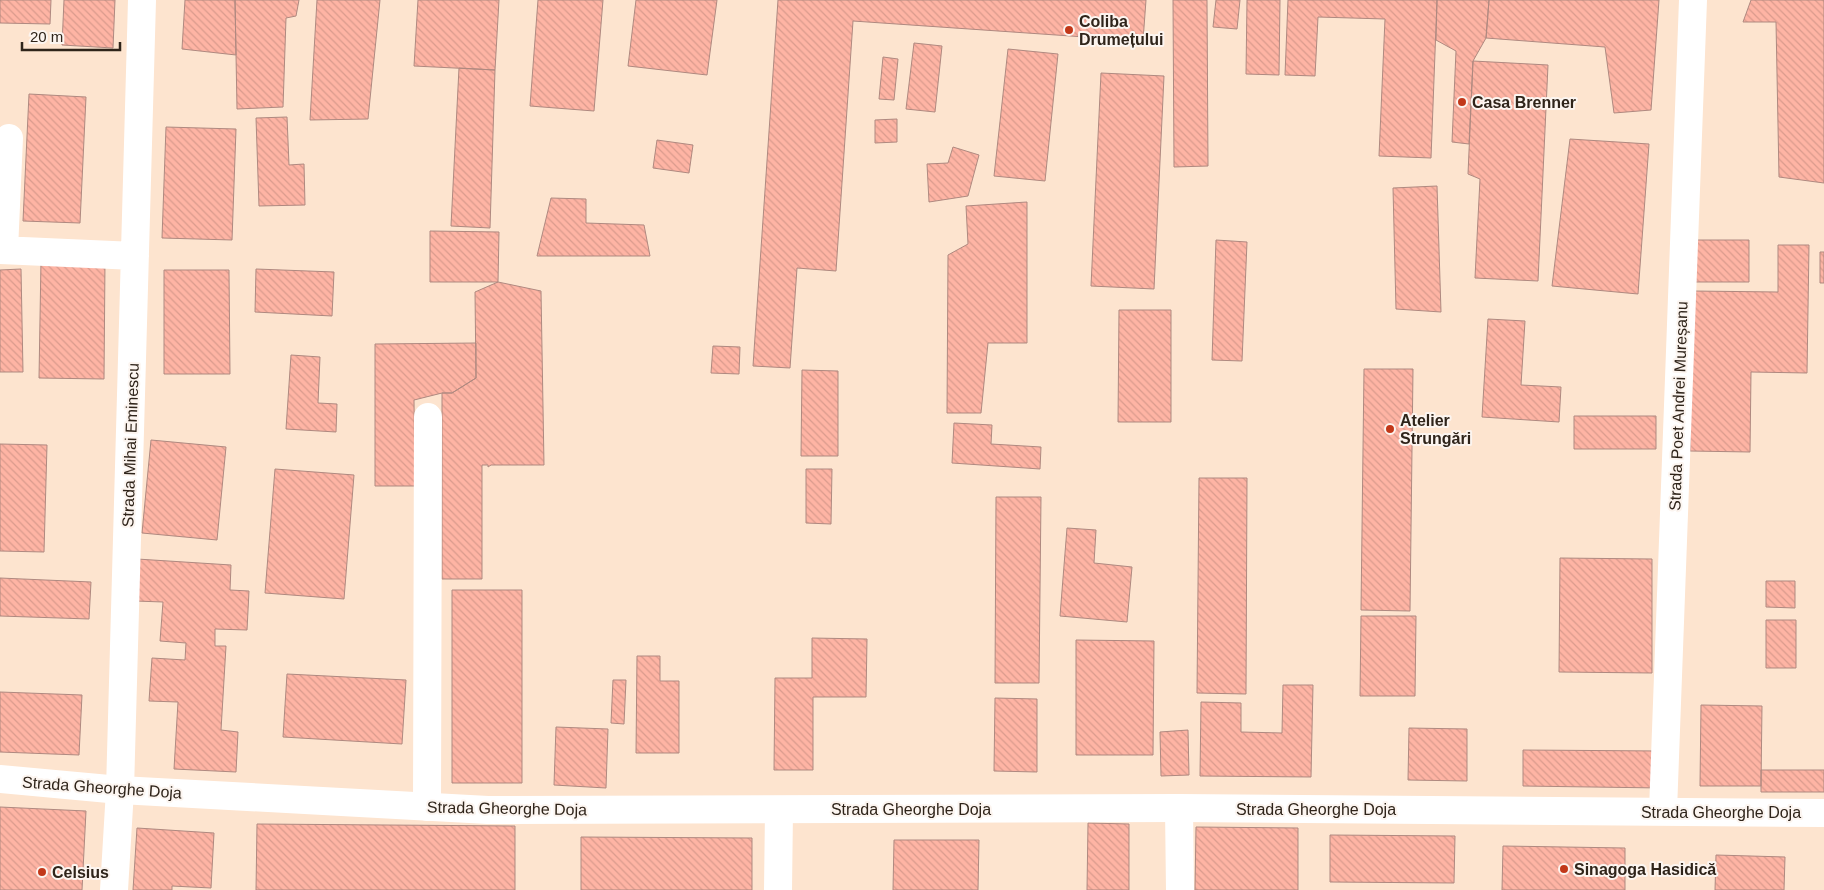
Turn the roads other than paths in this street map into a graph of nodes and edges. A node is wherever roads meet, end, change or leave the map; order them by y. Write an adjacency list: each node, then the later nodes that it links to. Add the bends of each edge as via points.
1 (142, 0): 5 (street, Strada Mihai Eminescu)
2 (1694, 0): 12 (street, Strada Poet Andrei Mureșanu)
3 (9, 138): 4 (street)
4 (2, 250): 5 (street)
5 (135, 256): 8 (street, Strada Mihai Eminescu)
6 (428, 417): 9 (street)
7 (0, 779): 8 (street, Strada Gheorghe Doja)
8 (120, 790): 9 (street, Strada Gheorghe Doja); 14 (street, Strada Mihai Eminescu)
9 (427, 807): 11 (street, Strada Gheorghe Doja)
10 (1179, 808): 11 (street, Strada Gheorghe Doja); 12 (street, Strada Gheorghe Doja); 16 (street)
11 (779, 810): 15 (street)
12 (1664, 811): 13 (street, Strada Gheorghe Doja)
13 (1824, 813)
14 (114, 890)
15 (778, 890)
16 (1180, 890)

